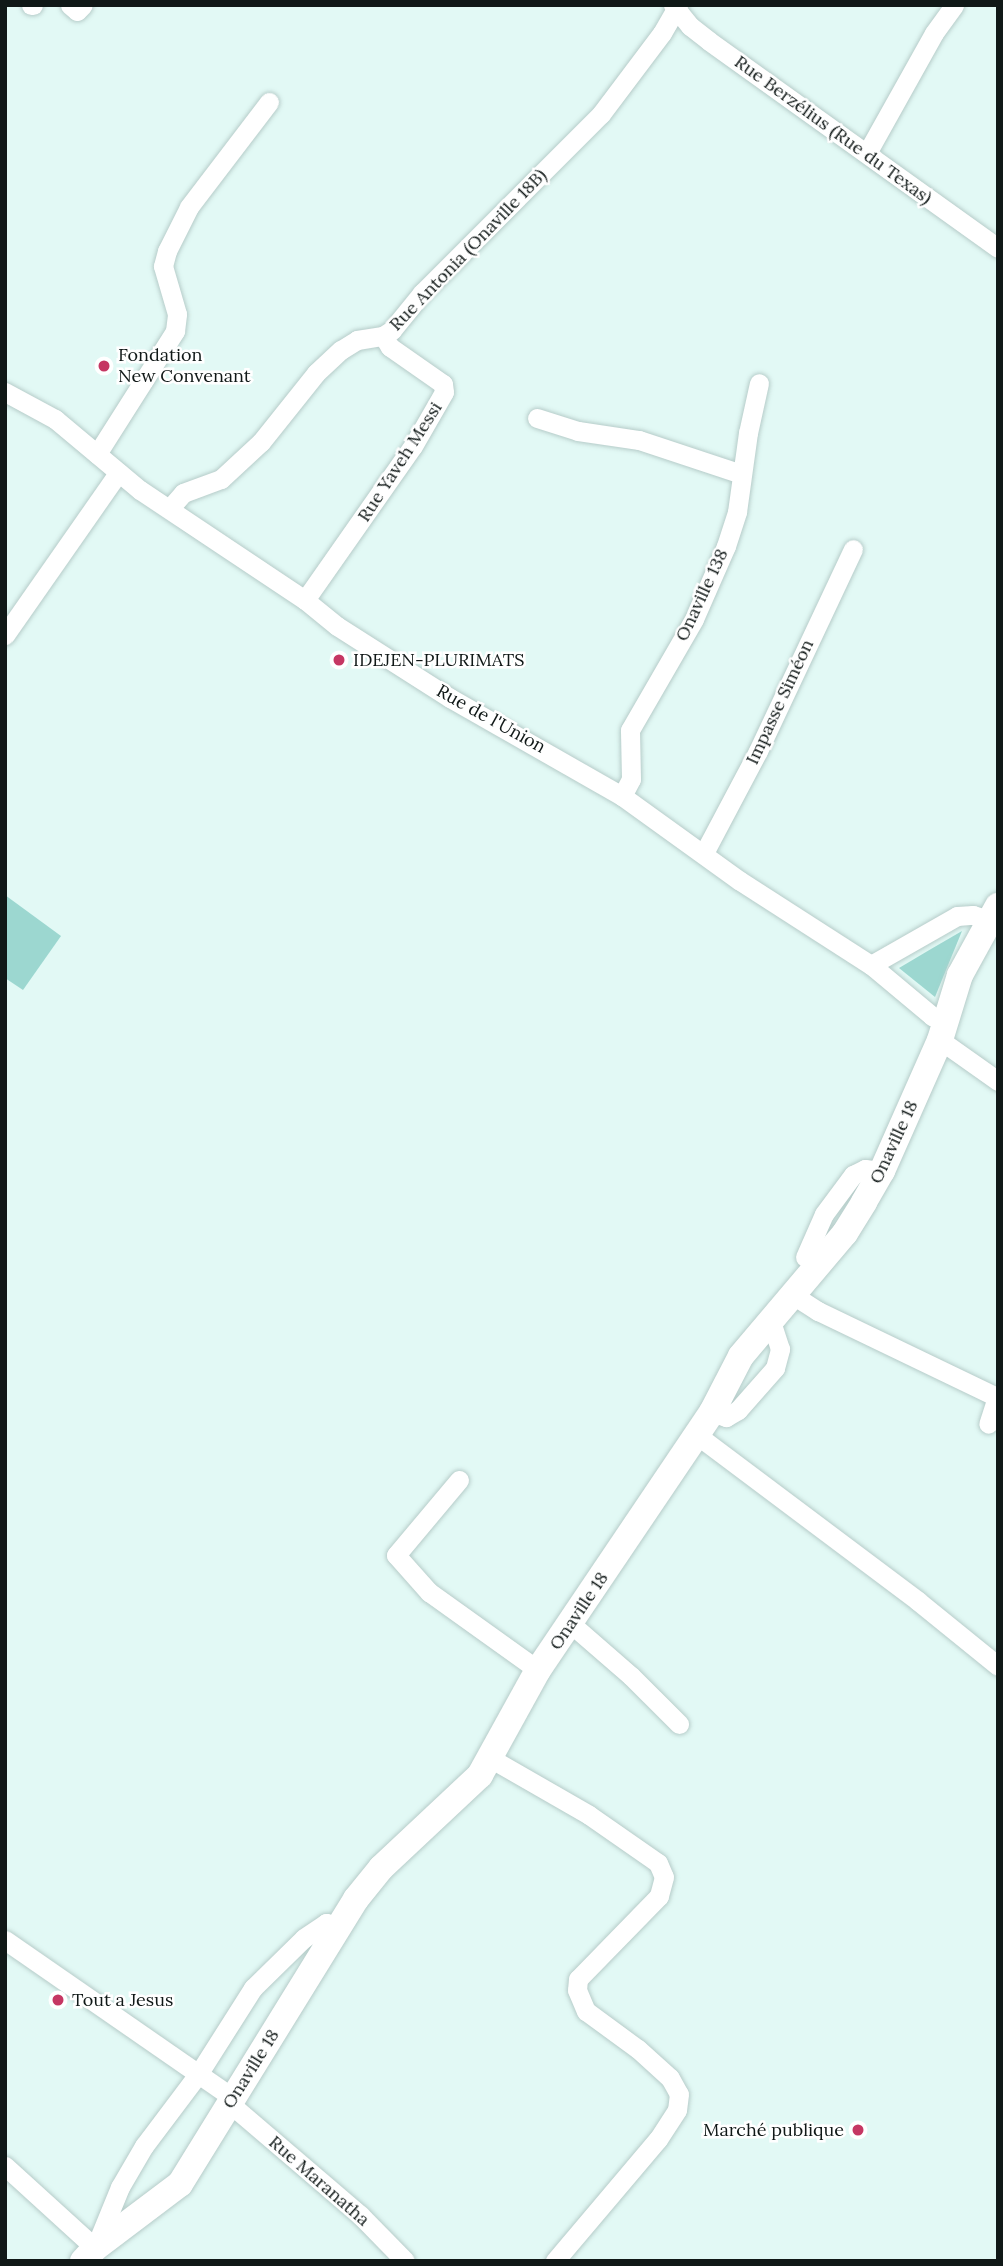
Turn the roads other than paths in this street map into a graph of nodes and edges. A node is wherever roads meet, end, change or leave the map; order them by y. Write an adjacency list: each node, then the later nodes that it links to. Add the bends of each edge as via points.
1 (70, 5): 2 (street, via 77,11)
2 (83, 5)
3 (954, 5): 6 (street, via 927,43)
4 (676, 6): 6 (street, Rue Berzélius (Rue du Texas), via 690,26 709,41); 8 (street, Rue Antonia (Onaville 18B), via 662,33 601,114)
5 (269, 102): 12 (street, via 189,207 167,251 163,266 177,314 175,331)
6 (866, 153): 7 (street, Rue Berzélius (Rue du Texas))
7 (998, 248)
8 (383, 336): 15 (street, Rue Antonia (Onaville 18B), via 357,340 328,360 261,442 221,480 183,493); 17 (street, Rue Yaveh Messi, via 390,347 443,384 444,392 413,446)
9 (759, 383): 14 (street, Onaville 138)
10 (5, 392): 12 (street, Rue de l'Union, via 55,419)
11 (537, 418): 14 (street, via 579,431 639,440)
12 (97, 454): 13 (street, Rue de l'Union)
13 (118, 472): 15 (street, Rue de l'Union); 18 (street)
14 (742, 474): 19 (street, Onaville 138, via 737,512 694,619 629,730 631,779)
15 (170, 508): 17 (street, Rue de l'Union)
16 (853, 550): 20 (street, Impasse Siméon)
17 (305, 600): 19 (street, Rue de l'Union, via 337,626 450,698)
18 (5, 635)
19 (622, 796): 20 (street, Rue de l'Union)
20 (704, 853): 22 (street, Rue de l'Union)
21 (993, 913): 22 (street, via 957,916); 23 (street, Onaville 18, via 960,975)
22 (871, 965): 23 (street, Rue de l'Union, via 932,1016)
23 (942, 1031): 24 (street, Rue de l'Union); 25 (street, Onaville 18)
24 (998, 1082)
25 (882, 1171): 26 (street, via 865,1169 853,1175 824,1214); 27 (street, Onaville 18, via 845,1233)
26 (805, 1257)
27 (793, 1295): 28 (street, via 997,1397); 29 (street, Onaville 18, via 741,1356)
28 (988, 1424)
29 (697, 1435): 31 (street, Onaville 18); 32 (street)
30 (459, 1480): 33 (street, via 396,1555 429,1592)
31 (570, 1623): 33 (street, Onaville 18); 34 (street)
32 (998, 1666)
33 (538, 1670): 35 (street, Onaville 18)
34 (678, 1724)
35 (490, 1758): 36 (street, Onaville 18, via 480,1775 381,1868); 43 (street, via 589,1815 658,1863 664,1877 659,1896 578,1979 577,1990 586,2011 670,2078 679,2094 677,2110)
36 (338, 1926): 38 (street, via 326,1923 303,1938 253,1987); 39 (street, Onaville 18)
37 (5, 1940): 38 (street, Rue Maranatha)
38 (199, 2073): 39 (street, Rue Maranatha); 41 (street, via 126,2177)
39 (231, 2101): 41 (street, Onaville 18, via 180,2184); 42 (street, Rue Maranatha)
40 (5, 2166): 41 (street)
41 (89, 2254)
42 (405, 2261)
43 (555, 2261)

